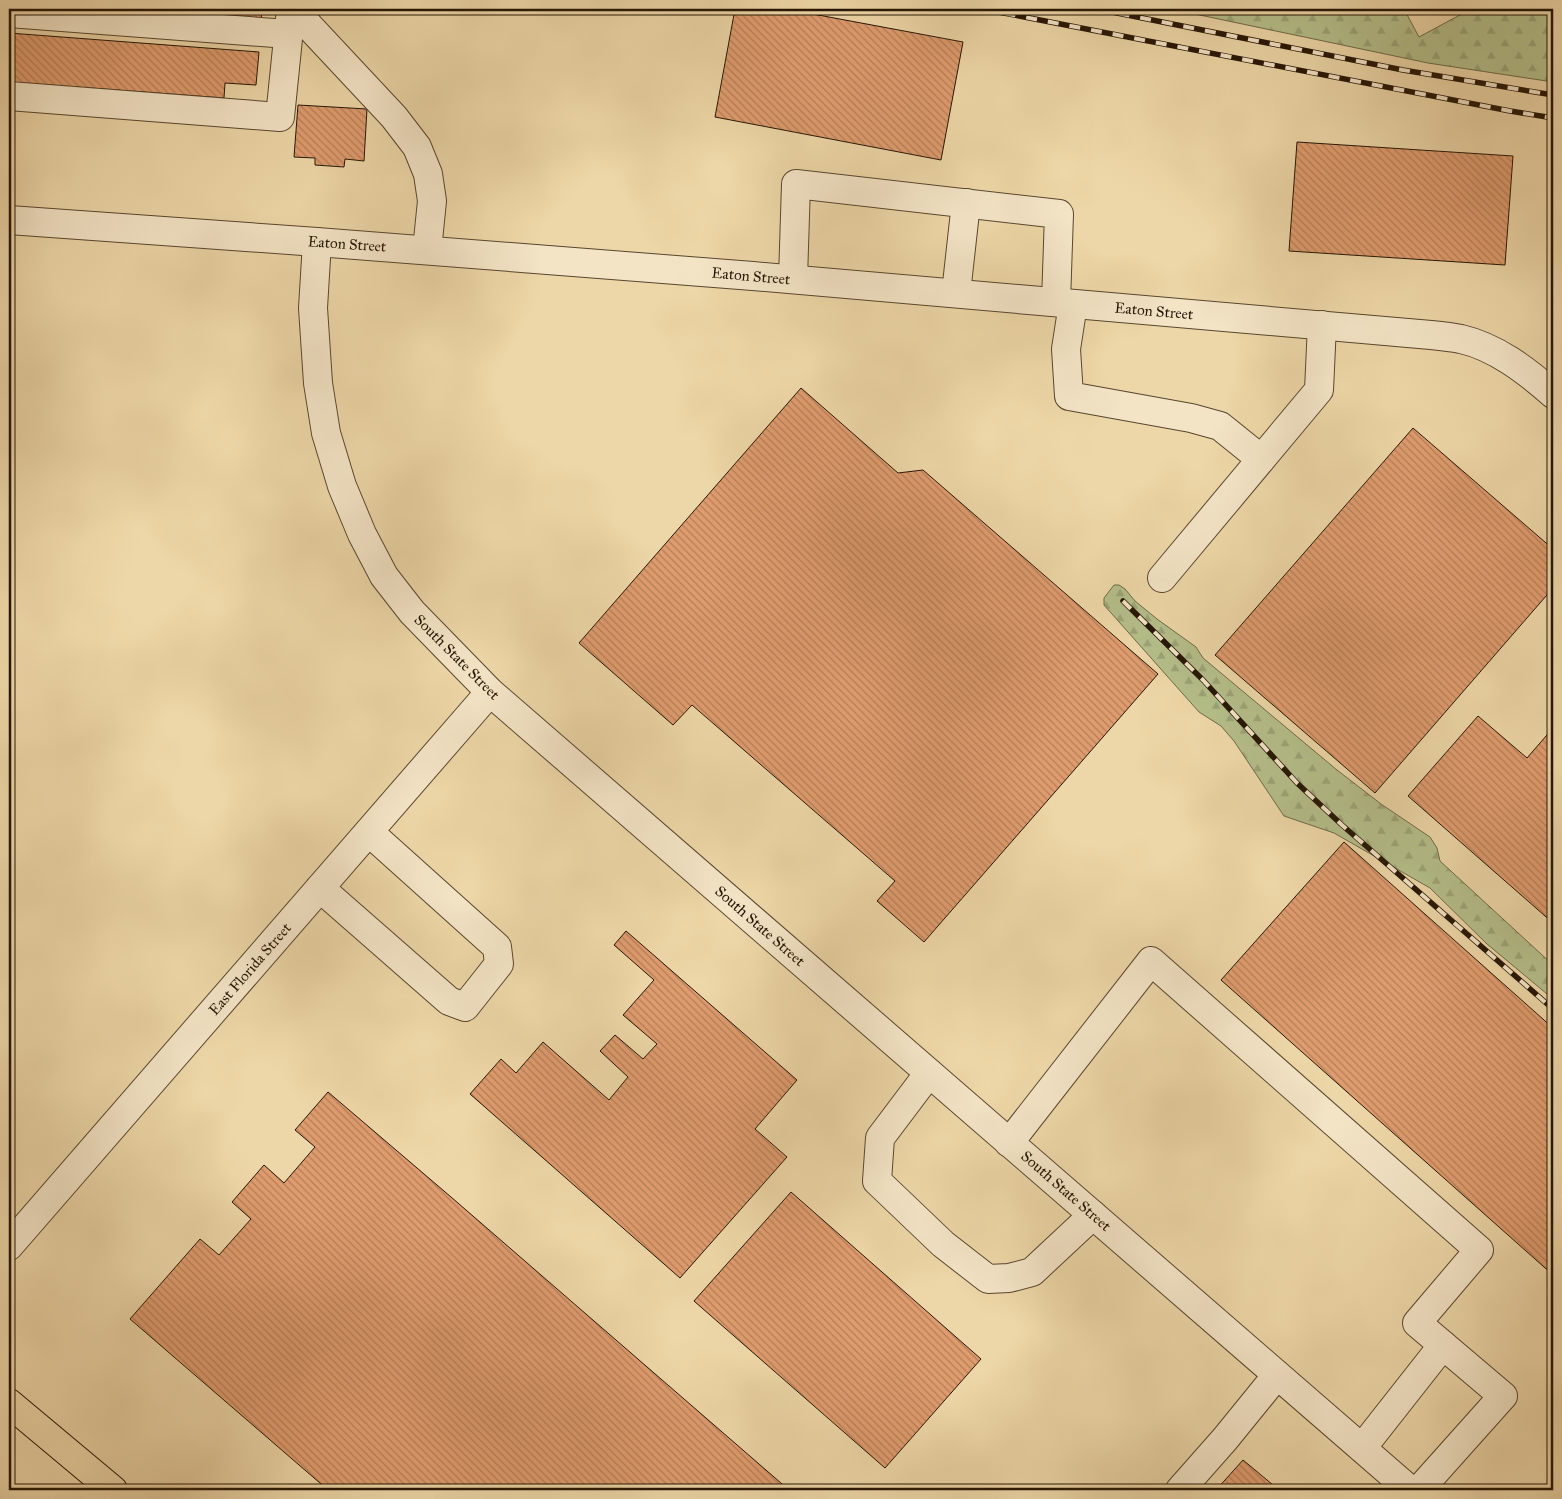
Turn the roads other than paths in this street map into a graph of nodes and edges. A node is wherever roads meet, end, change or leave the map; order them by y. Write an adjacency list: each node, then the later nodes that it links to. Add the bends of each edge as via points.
1 (9, 13): 2 (street)
2 (291, 17): 3 (street, via 280,117); 7 (street, via 394,117 417,147 428,174 432,201)
3 (9, 96)
4 (966, 203): 8 (street, via 796,184); 9 (street); 10 (street, via 1059,214)
5 (9, 220): 6 (street, Eaton Street)
6 (317, 242): 7 (street, Eaton Street); 15 (street, South State Street, via 313,308 318,384 326,433 342,486 384,576 412,612)
7 (427, 250): 8 (street, Eaton Street)
8 (794, 280): 9 (street, Eaton Street)
9 (956, 293): 10 (street, Eaton Street)
10 (1064, 303): 11 (street, Eaton Street); 13 (street, via 1069,396 1220,426)
11 (1322, 325): 12 (street, Eaton Street, via 1462,339 1490,350 1522,369); 13 (street, via 1319,390)
12 (1553, 394)
13 (1261, 459): 14 (street)
14 (1162, 578)
15 (490, 692): 16 (street, East Florida Street); 18 (street, South State Street)
16 (369, 832): 17 (street, East Florida Street); 17 (street, via 497,947 499,964 465,1006 449,1001)
17 (320, 888): 21 (street, East Florida Street)
18 (929, 1072): 19 (street, South State Street); 20 (street, via 880,1138 877,1181 943,1244 988,1279 1009,1278 1032,1272)
19 (1009, 1142): 20 (street, South State Street); 22 (street, via 1151,961 1479,1250 1417,1323)
20 (1093, 1215): 23 (street, South State Street)
21 (9, 1246)
22 (1443, 1345): 25 (street); 29 (street, via 1503,1396)
23 (1277, 1375): 25 (street, South State Street); 27 (street)
24 (9, 1403): 26 (main road)
25 (1362, 1448): 28 (street, South State Street)
26 (113, 1490)
27 (1180, 1490)
28 (1410, 1490)
29 (1419, 1490)

